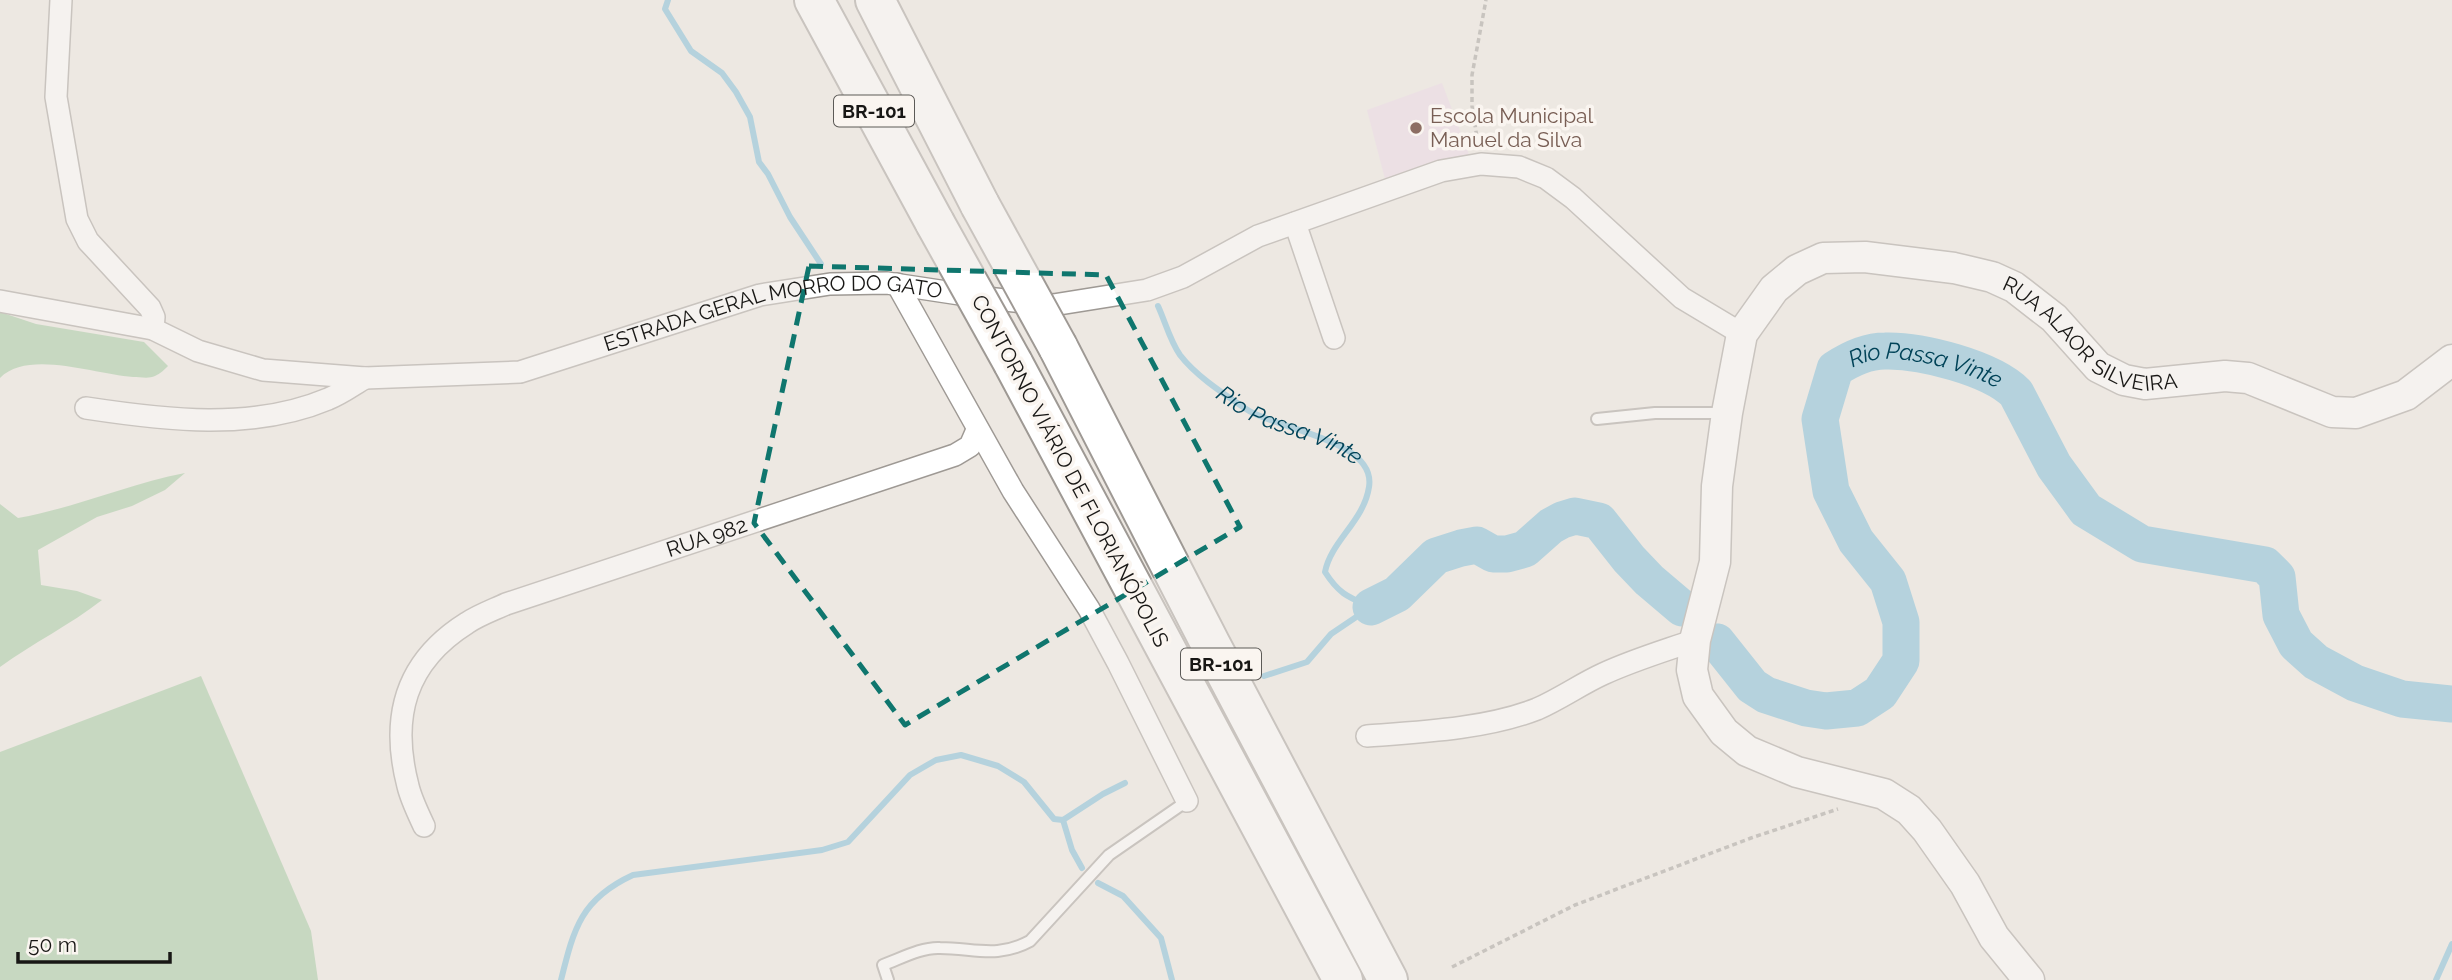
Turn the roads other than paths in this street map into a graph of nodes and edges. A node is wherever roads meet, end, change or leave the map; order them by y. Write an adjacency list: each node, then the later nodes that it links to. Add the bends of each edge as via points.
1 (61, 0): 7 (street, via 56,97 77,219 88,240 150,308)
2 (814, 0): 21 (highway, CONTORNO VIÁRIO DE FLORIANÓPOLIS / BR-101, bridge)
3 (874, 0): 22 (highway, CONTORNO VIÁRIO DE FLORIANÓPOLIS / BR-101, bridge)
4 (1295, 223): 5 (street, ESTRADA GERAL MORRO DO GATO, via 1258,236 1183,277 1108,298 1052,305); 8 (street, ESTRADA GERAL MORRO DO GATO, via 1441,171 1481,164 1519,167 1546,178 1573,198 1682,298); 9 (street)
5 (897, 284): 11 (street, ESTRADA GERAL MORRO DO GATO, via 830,284 760,295 520,372); 15 (street)
6 (0, 301): 7 (street, ESTRADA GERAL MORRO DO GATO)
7 (153, 329): 11 (street, ESTRADA GERAL MORRO DO GATO, via 198,351 263,370)
8 (1742, 334): 10 (street, RUA ALAOR SILVEIRA, via 1773,289 1797,270 1824,258 1865,257 1992,277 2014,287 2054,318 2098,367 2145,384 2249,378 2332,412 2356,413 2406,395); 13 (street)
9 (1334, 338)
10 (2452, 360)
11 (365, 378): 12 (street, via 328,399 247,419 171,418)
12 (86, 408)
13 (1727, 413): 14 (lane); 16 (street, via 1717,486 1715,562)
14 (1597, 419)
15 (977, 430): 18 (street, via 1088,609); 19 (street, RUA 982, via 970,446 955,455 506,604 467,623 435,649 414,676 403,713 400,734 408,788)
16 (1695, 640): 17 (street, via 1625,664 1537,709 1506,718); 23 (street, via 1692,670 1698,696 1724,732 1747,751 1797,772 1884,794 1909,810 1965,884 1994,937)
17 (1367, 736)
18 (1187, 801): 20 (lane, via 1109,855 1030,941 1003,952 926,950 883,965)
19 (424, 826)
20 (888, 980)
21 (1343, 980)
22 (1388, 980)
23 (2029, 980)

